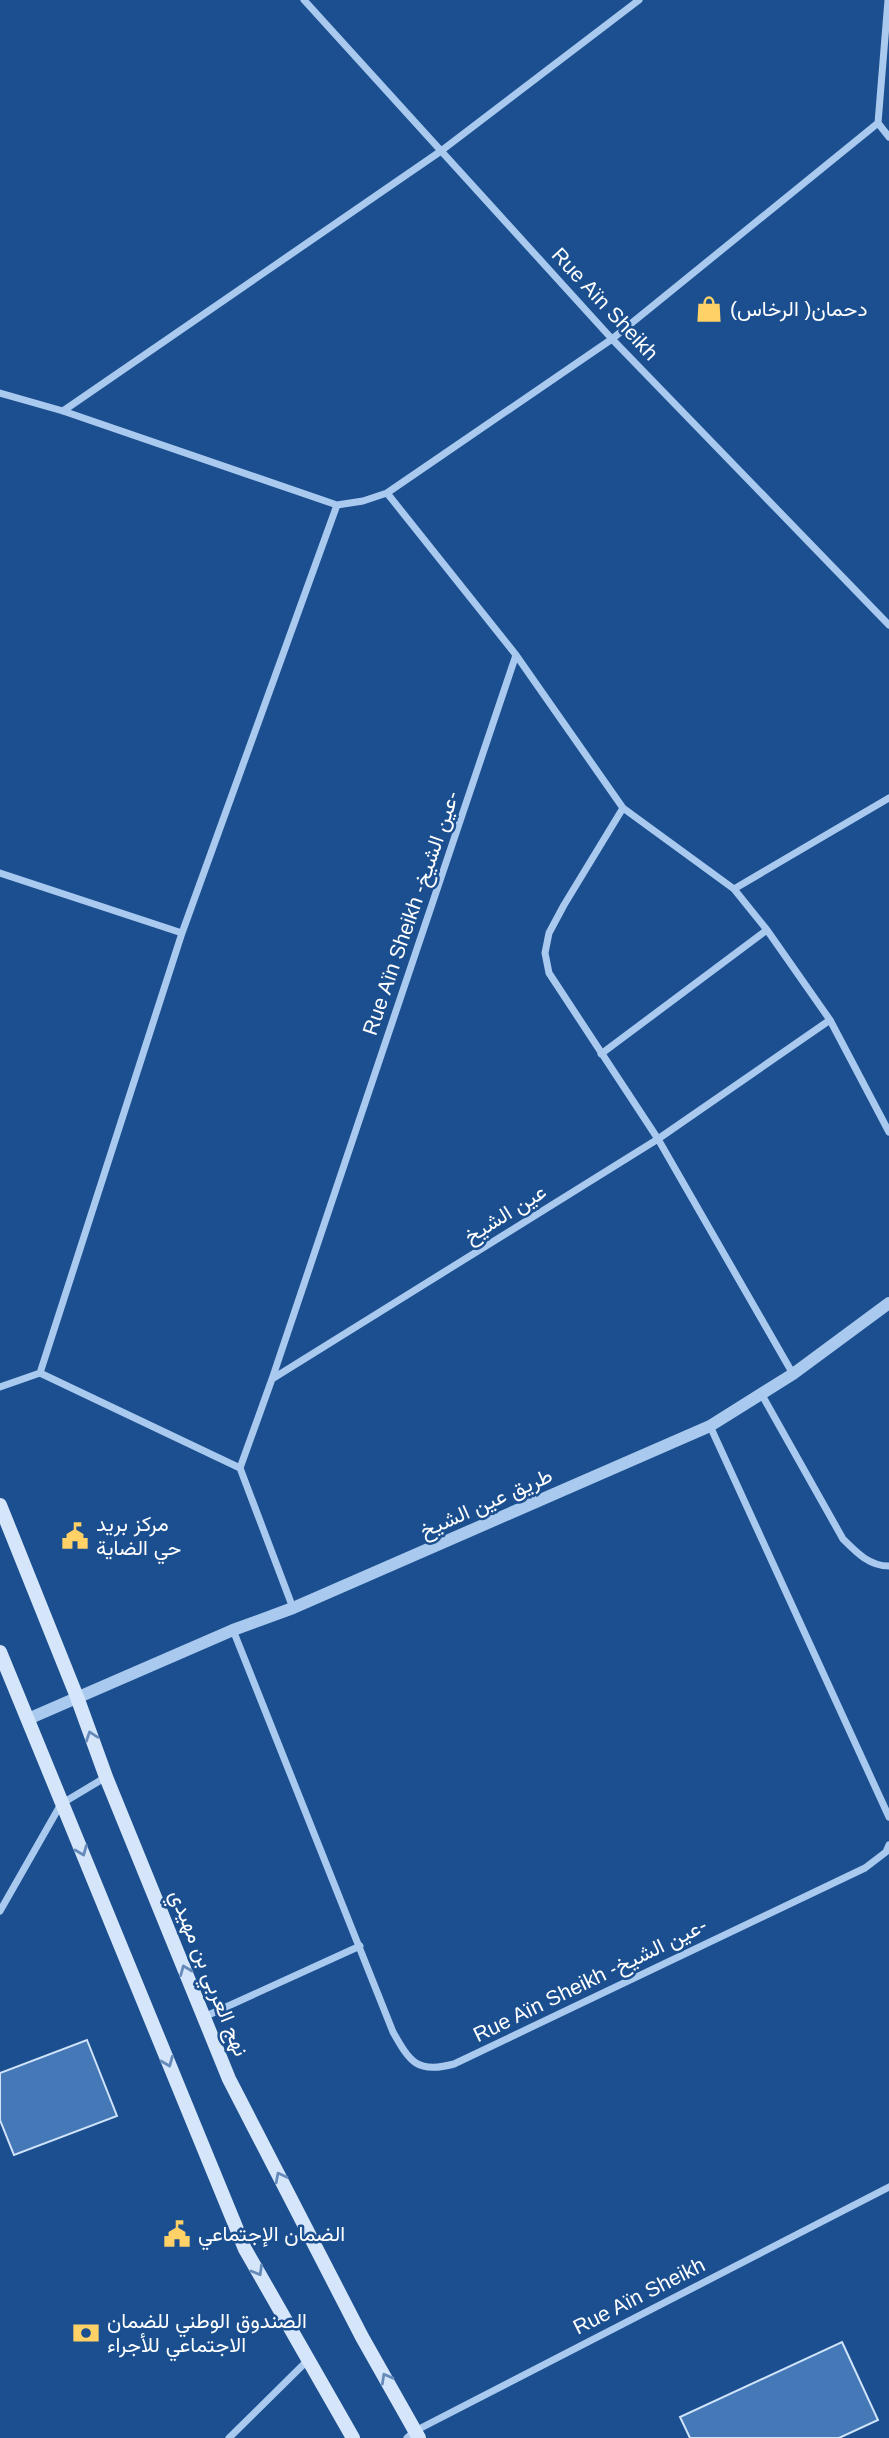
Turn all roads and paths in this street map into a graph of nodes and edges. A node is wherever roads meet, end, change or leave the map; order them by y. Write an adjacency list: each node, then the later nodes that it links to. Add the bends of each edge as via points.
1 (304, 0): 6 (street, Rue Aïn Sheikh)
2 (639, 0): 6 (street)
3 (888, 0): 4 (street)
4 (878, 123): 5 (street); 7 (street)
5 (889, 137)
6 (441, 151): 7 (street, Rue Aïn Sheikh); 9 (street)
7 (612, 339): 10 (street); 12 (street, Rue Aïn Sheikh)
8 (0, 393): 9 (street)
9 (63, 411): 11 (street)
10 (387, 493): 11 (street); 13 (street)
11 (337, 505): 19 (street)
12 (889, 625)
13 (516, 655): 15 (street); 27 (street, Rue Aïn Sheikh -عين الشيخ-)
14 (889, 798): 17 (street)
15 (624, 808): 17 (street); 21 (street, via 559,914 545,953 549,972)
16 (0, 873): 19 (street)
17 (734, 889): 18 (street)
18 (767, 930): 20 (street); 21 (street)
19 (182, 933): 25 (street)
20 (830, 1020): 22 (street); 23 (street, عين الشيخ)
21 (601, 1054): 23 (street)
22 (889, 1132)
23 (658, 1139): 26 (street); 27 (street, عين الشيخ)
24 (889, 1303): 26 (street, طريق عين الشيخ)
25 (40, 1373): 28 (street); 31 (street)
26 (793, 1374): 29 (street, طريق عين الشيخ)
27 (272, 1379): 31 (street)
28 (0, 1387)
29 (762, 1395): 30 (street, طريق عين الشيخ); 33 (street, via 843,1539 859,1556)
30 (710, 1426): 34 (street, طريق عين الشيخ); 42 (street)
31 (240, 1468): 34 (street)
32 (0, 1505): 38 (main road, نهج العربي بن مهيدي)
33 (889, 1566)
34 (293, 1608): 35 (street, طريق عين الشيخ)
35 (233, 1630): 38 (street, طريق عين الشيخ); 45 (street, Rue Aïn Sheikh -عين الشيخ-)
36 (0, 1652): 37 (main road)
37 (6, 1684): 39 (main road)
38 (77, 1697): 39 (street, طريق عين الشيخ); 40 (main road, نهج العربي بن مهيدي, one-way to 38)
39 (28, 1719): 41 (main road)
40 (106, 1777): 41 (street); 46 (main road, نهج العربي بن مهيدي, one-way to 40)
41 (61, 1804): 44 (street); 48 (main road, one-way to 48, via 245,2249)
42 (889, 1817)
43 (889, 1845): 45 (street, Rue Aïn Sheikh -عين الشيخ-, via 865,1867 436,2069 409,2059 393,2032)
44 (0, 1911)
45 (360, 1946): 46 (street)
46 (204, 2017): 49 (main road, نهج العربي بن مهيدي, one-way to 46, via 236,2091)
47 (889, 2187): 49 (street, Rue Aïn Sheikh)
48 (309, 2358): 50 (street); 51 (main road)
49 (413, 2436)
50 (229, 2438)
51 (353, 2438)

